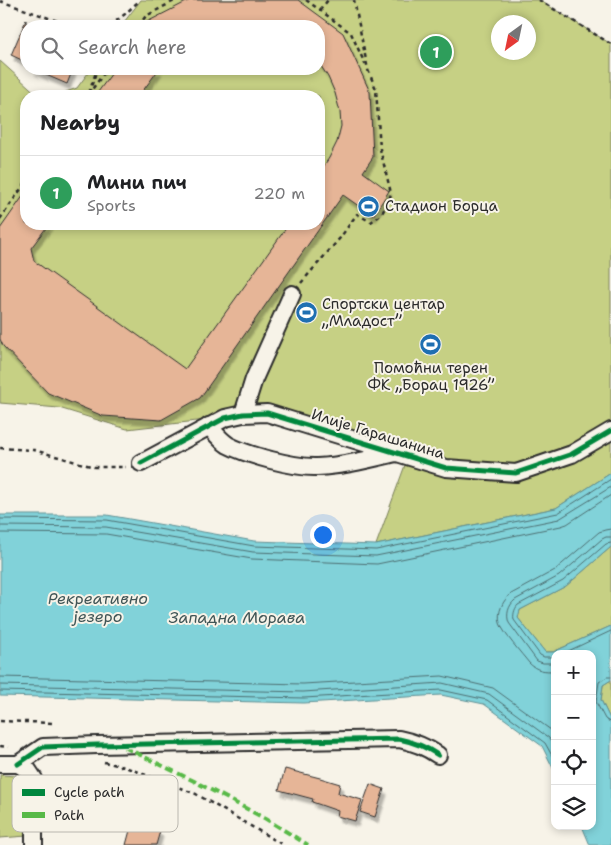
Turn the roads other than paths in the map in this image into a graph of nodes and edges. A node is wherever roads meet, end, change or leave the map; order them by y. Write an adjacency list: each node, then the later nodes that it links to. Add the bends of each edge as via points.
1 (292, 294): 2 (street, via 254,379)
2 (243, 414): 3 (street, Илије Гарашанина); 5 (street, Илије Гарашанина, via 267,413)
3 (209, 426): 5 (street, via 228,445 291,464 334,466); 6 (street, Илије Гарашанина)
4 (611, 431): 5 (street, Илије Гарашанина, via 572,454 516,473 446,468)
5 (396, 453)
6 (142, 463)
7 (438, 755): 9 (street, via 413,741 399,739 97,745 44,747)
8 (0, 764): 9 (street)
9 (18, 764): 10 (street)
10 (31, 775)
11 (34, 832): 12 (street)
12 (34, 845)

